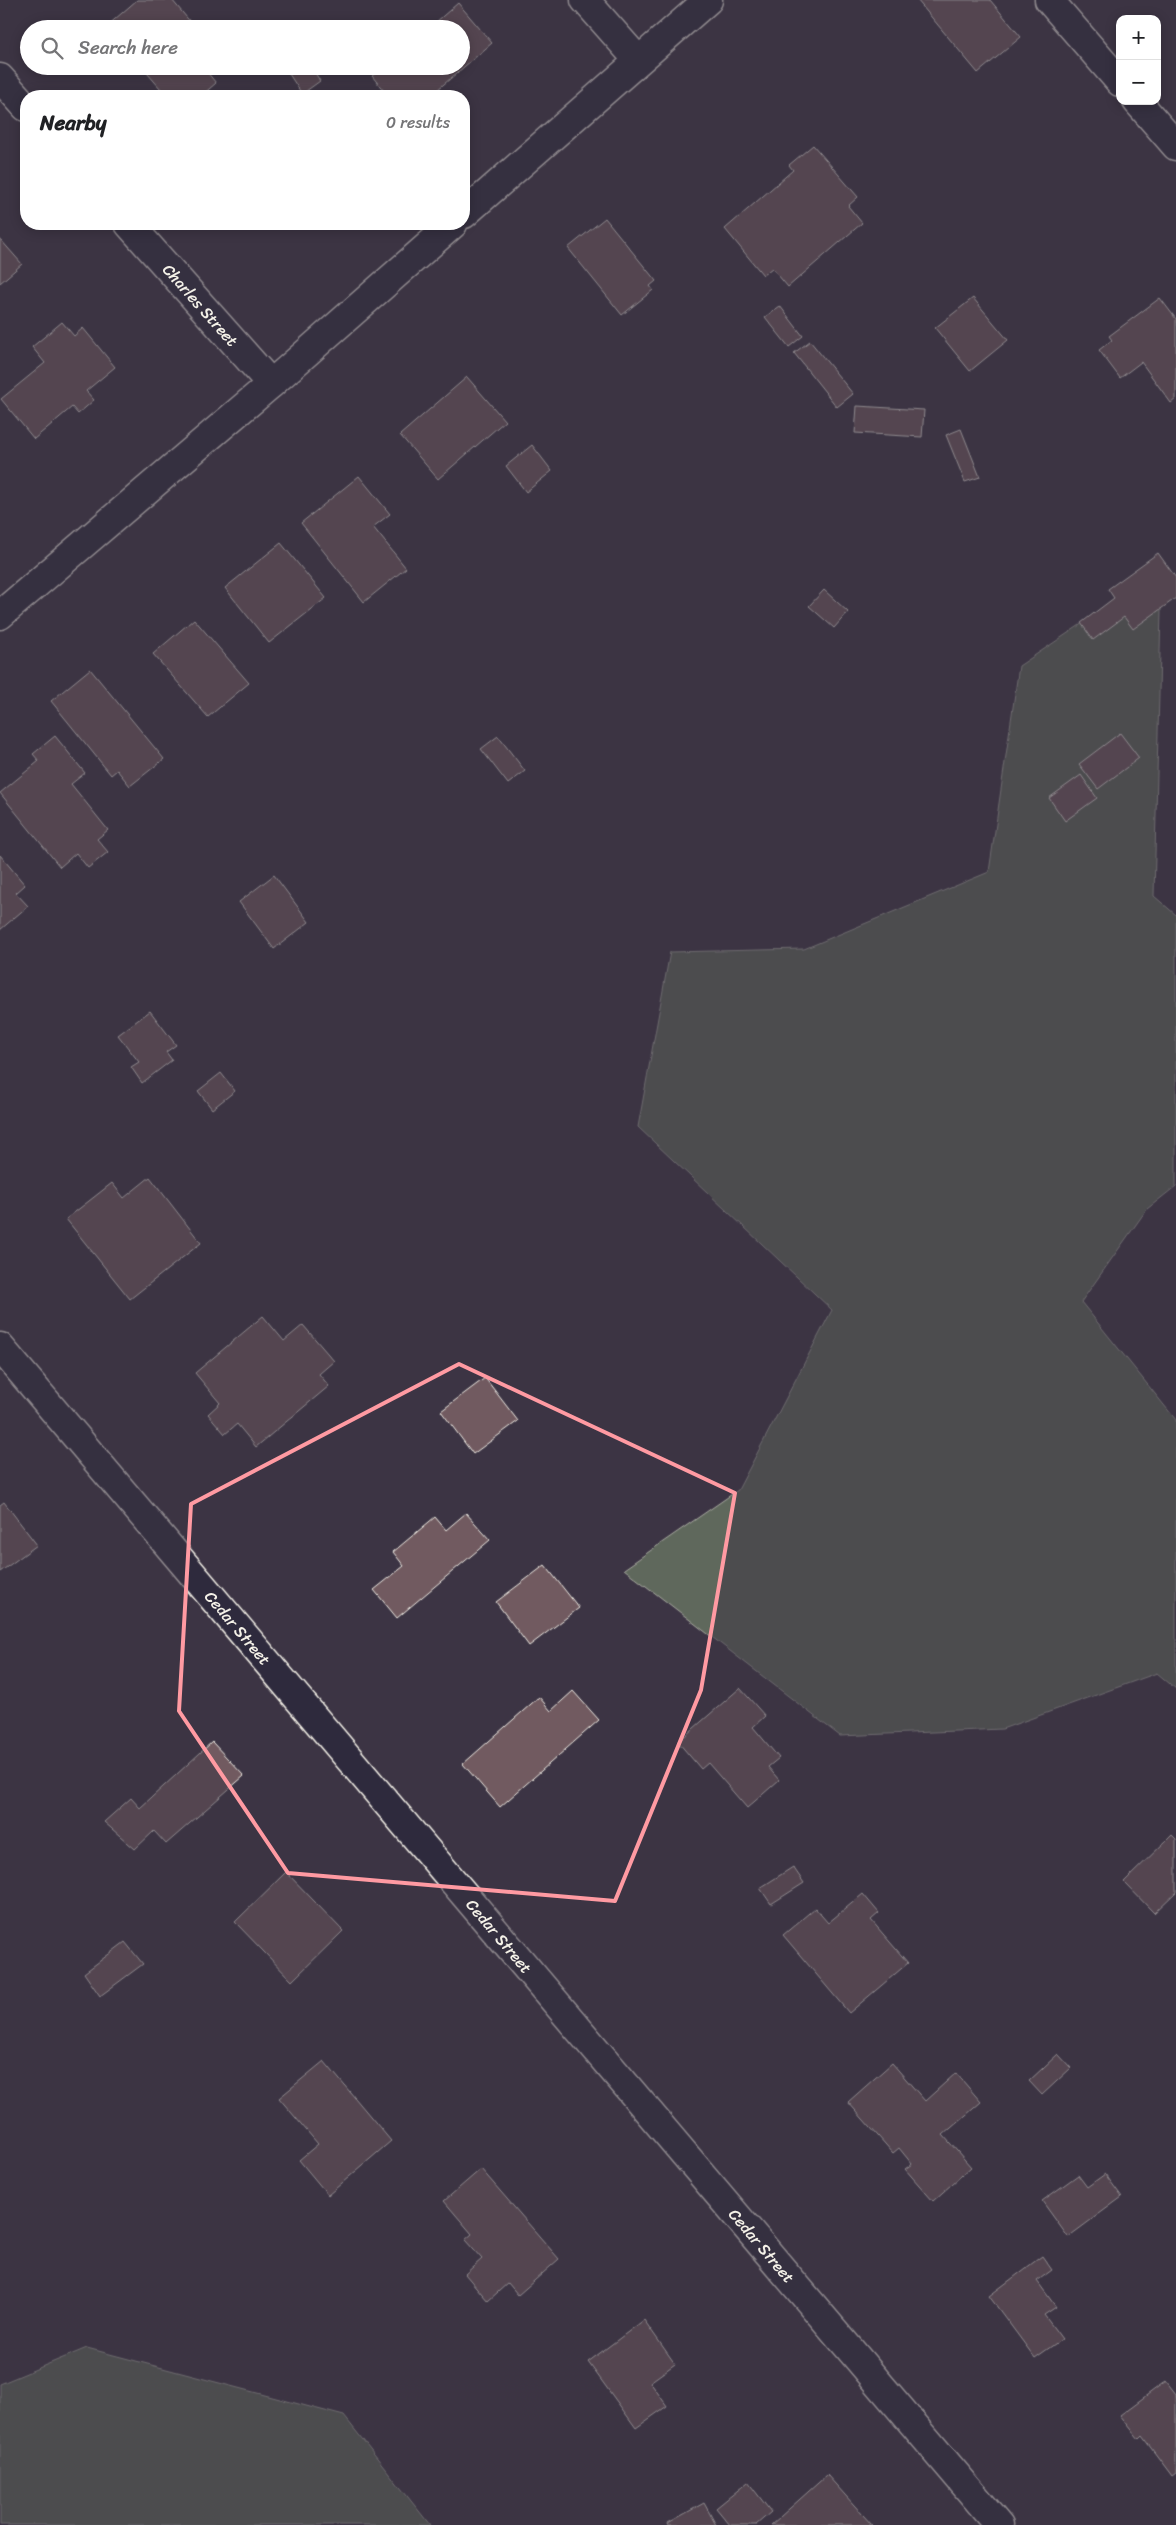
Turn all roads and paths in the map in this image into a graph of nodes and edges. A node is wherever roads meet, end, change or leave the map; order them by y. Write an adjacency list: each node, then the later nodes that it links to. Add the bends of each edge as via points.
1 (585, 0): 4 (street)
2 (708, 0): 4 (street)
3 (1049, 0): 5 (street)
4 (638, 60): 10 (street)
5 (1116, 77)
6 (0, 78): 7 (street)
7 (20, 100)
8 (1140, 105): 9 (street)
9 (1176, 146)
10 (470, 209)
11 (134, 230): 13 (street, Charles Street)
12 (446, 230): 13 (street)
13 (271, 384): 14 (street)
14 (0, 614)
15 (0, 1347): 16 (street, Cedar Street)
16 (999, 2525)

